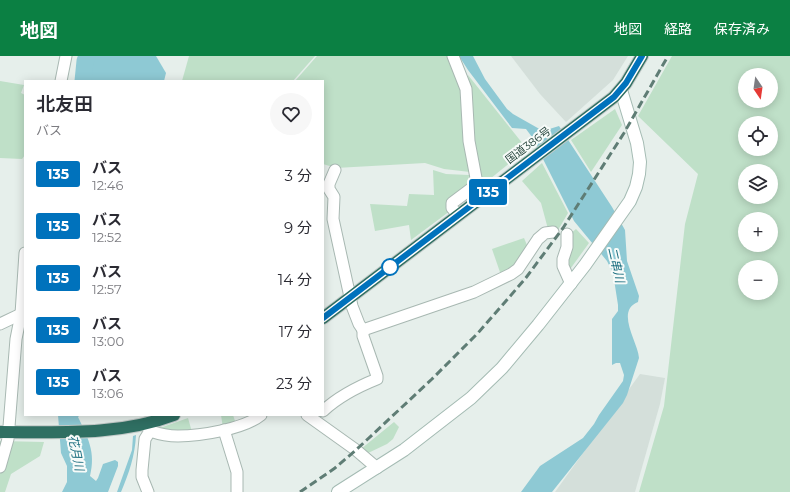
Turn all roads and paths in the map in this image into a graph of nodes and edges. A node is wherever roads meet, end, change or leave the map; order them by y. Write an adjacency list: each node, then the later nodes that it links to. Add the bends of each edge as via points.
1 (66, 56): 4 (street)
2 (453, 56): 8 (street, via 466,90 469,141 476,178 472,188 452,203 452,208)
3 (642, 56): 5 (highway, 国道386号)
4 (61, 80)
5 (621, 90): 8 (highway, 国道386号); 13 (street, via 640,162 636,187 630,201)
6 (335, 170): 7 (street)
7 (326, 188): 9 (street, via 334,197)
8 (458, 215): 14 (highway, 国道386号)
9 (328, 219): 14 (street)
10 (553, 232): 18 (street, via 545,233 518,269 511,274 474,292)
11 (567, 234): 13 (street, via 563,266)
12 (24, 268): 15 (street)
13 (571, 284): 27 (street, via 502,368 471,398)
14 (350, 298): 16 (highway, 国道386号); 18 (street)
15 (21, 314): 17 (street); 25 (street, via 16,339)
16 (324, 317)
17 (0, 324)
18 (362, 330): 19 (street, via 377,379 361,385)
19 (324, 410)
20 (171, 416): 23 (highway)
21 (260, 416): 24 (street, via 254,421)
22 (313, 417): 27 (street)
23 (148, 427): 24 (street, via 177,436); 25 (highway); 28 (street, via 142,470)
24 (224, 430): 29 (street, via 237,472)
25 (9, 432): 26 (street)
26 (0, 467)
27 (377, 468): 30 (street)
28 (148, 492)
29 (237, 492)
30 (338, 492)

